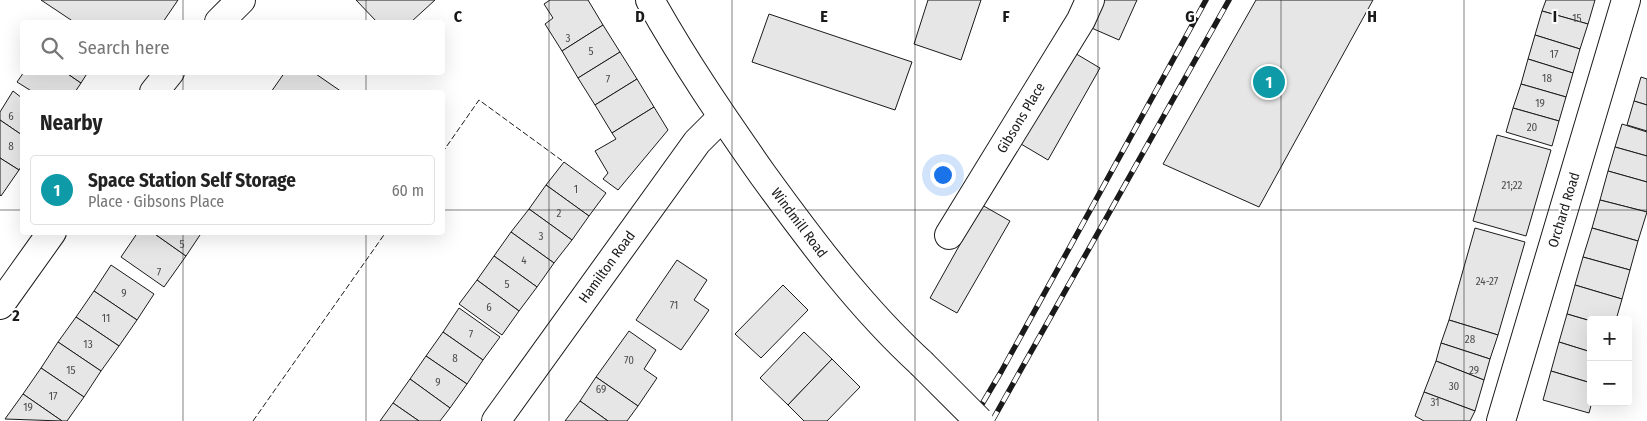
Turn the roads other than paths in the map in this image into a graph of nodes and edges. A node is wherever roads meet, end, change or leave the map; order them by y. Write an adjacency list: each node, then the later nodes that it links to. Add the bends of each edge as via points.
1 (242, 0): 5 (street)
2 (650, 0): 8 (street, Windmill Road)
3 (1090, 0): 10 (street, Gibsons Place, via 1081,20)
4 (1626, 0): 14 (street, Orchard Road)
5 (221, 20)
6 (168, 75): 7 (street)
7 (156, 90)
8 (722, 117): 12 (street, Hamilton Road, via 697,142); 13 (street, Windmill Road, bridge, via 815,247 881,322)
9 (50, 235): 11 (street)
10 (949, 235)
11 (0, 305)
12 (496, 421)
13 (979, 421)
14 (1502, 421)

